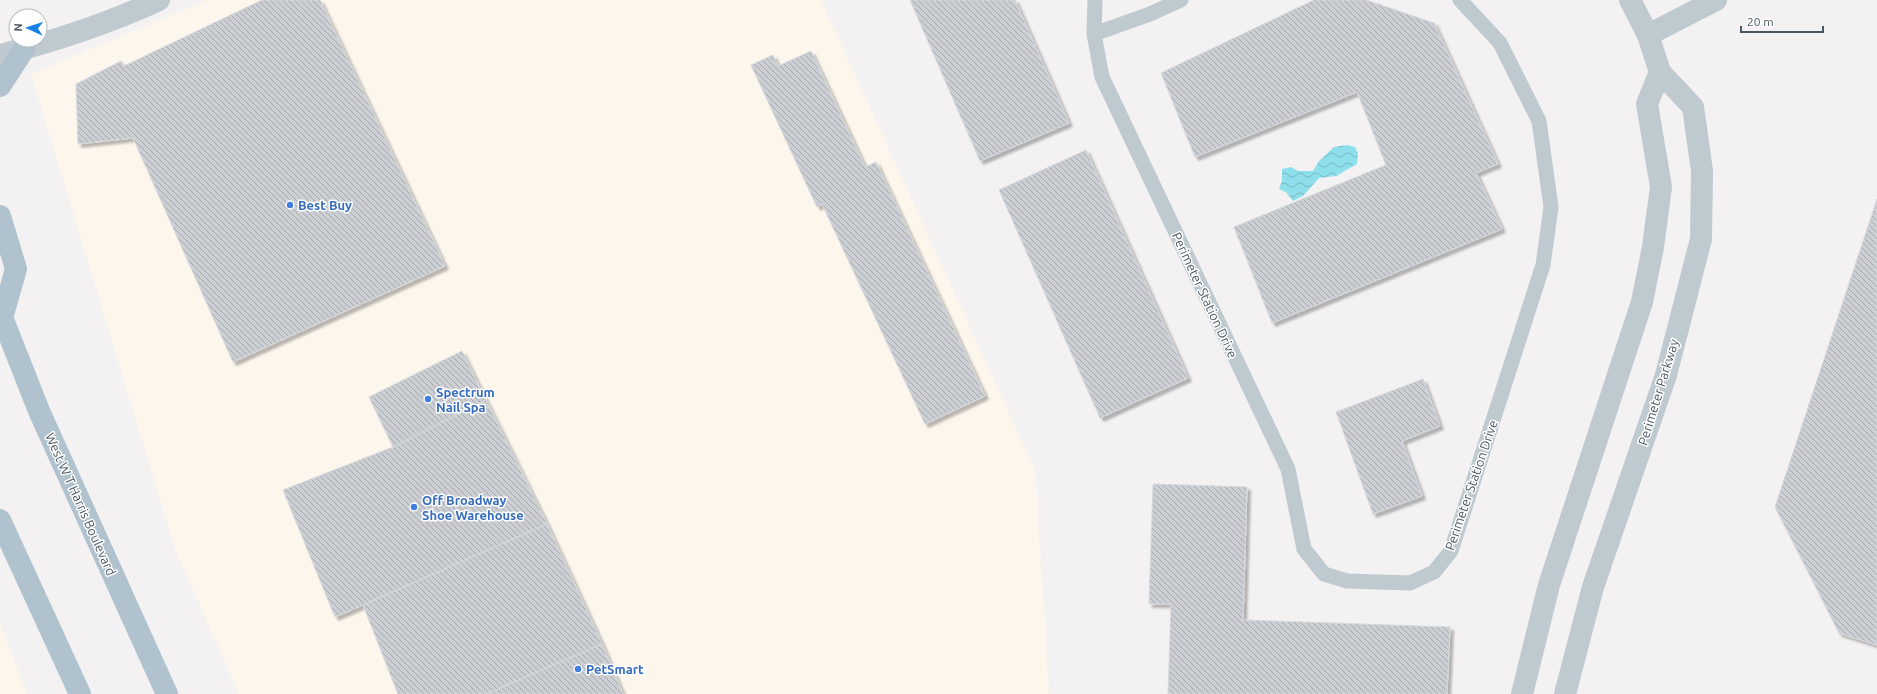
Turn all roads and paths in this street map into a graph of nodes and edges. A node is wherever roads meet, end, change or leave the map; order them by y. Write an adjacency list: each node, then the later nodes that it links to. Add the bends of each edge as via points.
1 (159, 0): 9 (street, via 94,27)
2 (1095, 0): 7 (lane, Perimeter Station Drive)
3 (1181, 0): 7 (lane)
4 (1460, 0): 7 (lane, Perimeter Station Drive, via 1500,43 1539,121 1551,207 1543,265 1450,551 1434,572 1410,583 1347,581 1324,574 1304,549 1288,469 1102,78)
5 (1630, 0): 8 (street, Perimeter Parkway)
6 (1716, 0): 8 (street)
7 (1094, 34)
8 (1648, 35): 11 (street, Perimeter Parkway)
9 (24, 49): 10 (street); 12 (main road)
10 (0, 55)
11 (1660, 72): 18 (street, via 1647,104 1661,188 1642,302 1549,585); 19 (street, Perimeter Parkway, via 1693,107 1702,171 1700,239 1666,376 1593,587)
12 (0, 86)
13 (0, 216): 14 (main road, via 16,269)
14 (1, 315): 17 (main road, West W T Harris Boulevard, via 63,467)
15 (0, 520): 16 (main road)
16 (80, 694)
17 (167, 694)
18 (1522, 694)
19 (1565, 694)

